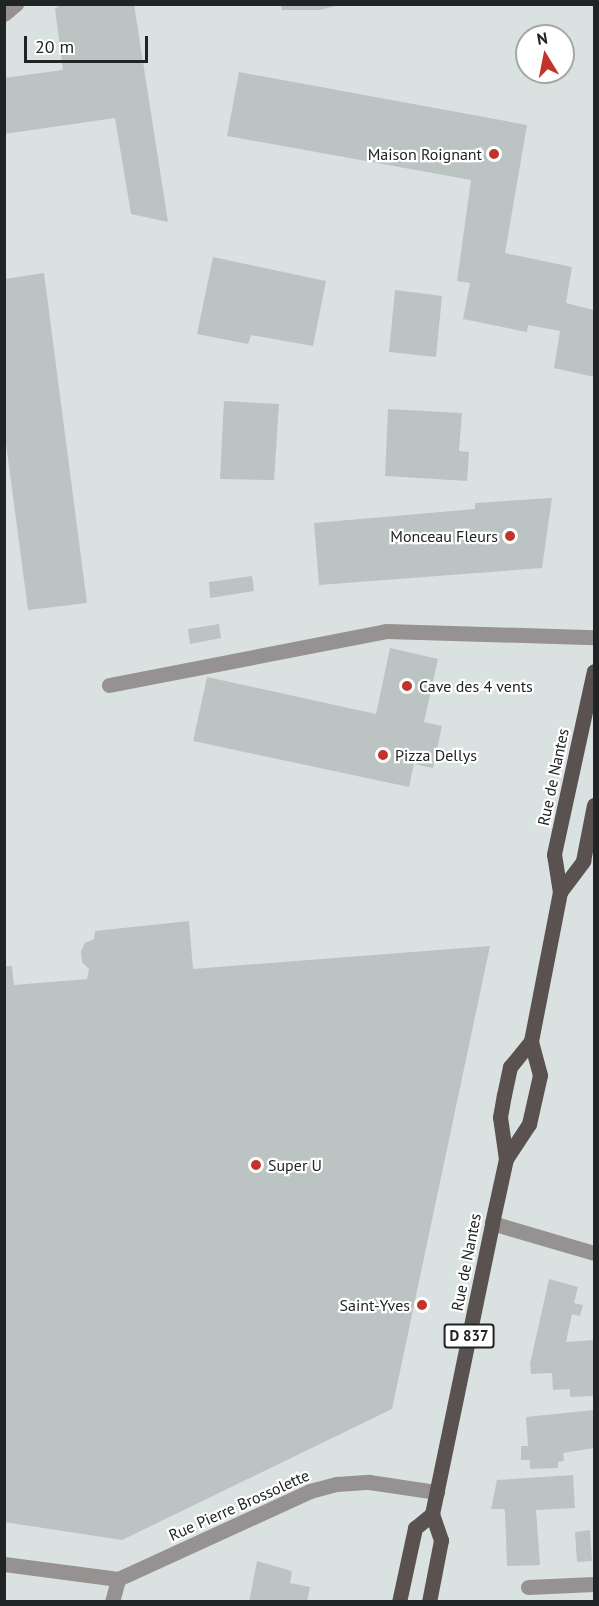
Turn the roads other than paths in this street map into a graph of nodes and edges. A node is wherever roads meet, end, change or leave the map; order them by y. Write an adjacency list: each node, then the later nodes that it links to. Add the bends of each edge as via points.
1 (16, 4): 2 (street)
2 (4, 14)
3 (594, 637): 5 (street, via 386,631)
4 (594, 671): 7 (main road, Rue de Nantes, via 554,854)
5 (109, 685)
6 (594, 806): 7 (main road, Rue de Nantes, via 583,861)
7 (560, 892): 8 (main road, Rue de Nantes)
8 (531, 1041): 9 (main road, Rue de Nantes / D 837, via 510,1067 504,1095 500,1117); 9 (main road, Rue de Nantes / D 837, via 540,1075 530,1124)
9 (506, 1159): 10 (main road, Rue de Nantes / D 837)
10 (492, 1223): 11 (street); 12 (main road, Rue de Nantes / D 837)
11 (594, 1253)
12 (437, 1492): 13 (main road, Rue de Nantes / D 837); 15 (street, Rue Pierre Brossolette, via 369,1482 310,1491)
13 (432, 1514): 19 (main road, Rue de Nantes / D 837, via 415,1528); 20 (main road, Rue de Nantes / D 837, via 441,1540)
14 (4, 1564): 15 (street)
15 (118, 1579): 18 (street)
16 (594, 1584): 17 (street)
17 (528, 1587)
18 (112, 1602)
19 (399, 1602)
20 (429, 1602)

